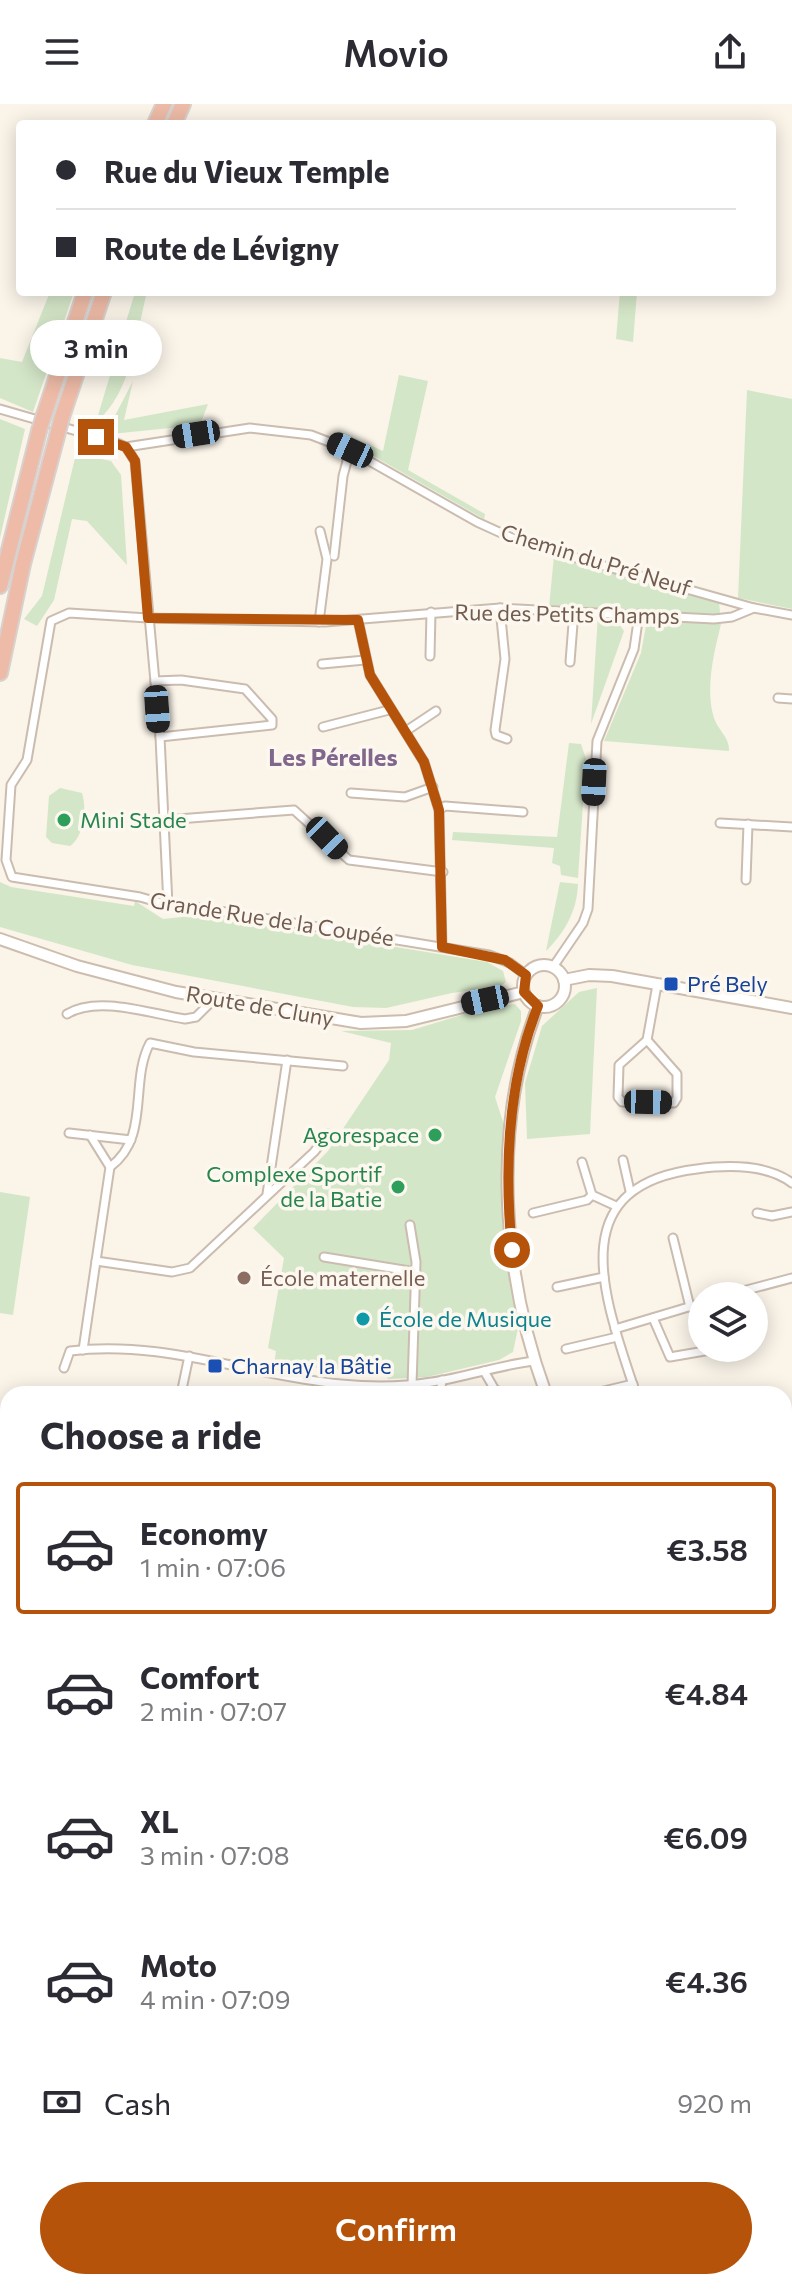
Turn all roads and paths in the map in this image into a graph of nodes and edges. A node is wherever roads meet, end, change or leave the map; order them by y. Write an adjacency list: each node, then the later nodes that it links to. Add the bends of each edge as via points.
1 (84, 296): 8 (highway, bridge, via 39,431)
2 (103, 296): 22 (highway, bridge, via 62,417)
3 (0, 409): 4 (street)
4 (126, 447): 5 (street, Chemin du Pré Neuf, via 263,428 302,433); 15 (street, via 137,471)
5 (350, 450): 7 (street); 10 (street, Chemin du Pré Neuf, via 523,543)
6 (320, 531): 17 (street, via 327,559)
7 (334, 556)
8 (0, 586)
9 (500, 608): 11 (street, Rue des Petits Champs); 12 (street, Rue des Petits Champs); 31 (street, via 505,659 495,730)
10 (754, 608): 13 (street, Rue des Petits Champs, via 714,619); 14 (street, Rue des Petits Champs)
11 (574, 611): 13 (street, Rue des Petits Champs); 20 (street)
12 (431, 612): 16 (street, Rue des Petits Champs); 18 (street)
13 (639, 614): 46 (street, via 634,649 597,741 588,909)
14 (792, 615)
15 (148, 618): 17 (street, Rue des Petits Champs); 23 (street); 41 (street, Rue des Petits Champs, via 69,613 51,621 27,760 11,785 6,860)
16 (358, 620): 17 (street, Rue des Petits Champs); 19 (street)
17 (319, 622)
18 (430, 656)
19 (365, 660): 21 (street); 26 (street)
20 (570, 662)
21 (322, 664)
22 (0, 673)
23 (155, 681): 30 (street); 30 (street, via 245,689 272,719 272,725)
24 (778, 698): 25 (street)
25 (792, 699)
26 (389, 710): 28 (street); 29 (street)
27 (436, 711): 29 (street)
28 (323, 727)
29 (406, 731): 32 (street)
30 (160, 737): 36 (street)
31 (507, 739)
32 (433, 787): 33 (street, via 405,797); 34 (street)
33 (351, 793)
34 (439, 810): 35 (street, via 445,806); 40 (street)
35 (523, 812)
36 (165, 820): 40 (street, via 294,810 349,860); 43 (street)
37 (720, 823): 38 (street)
38 (748, 824): 39 (street); 42 (street)
39 (792, 827)
40 (443, 872): 45 (street)
41 (12, 877): 43 (street, Grande Rue de la Coupée)
42 (746, 880)
43 (168, 905): 45 (street, Grande Rue de la Coupée)
44 (0, 939): 51 (main road, Route de Cluny, via 90,969)
45 (442, 947): 47 (street, Grande Rue de la Coupée, via 505,960)
46 (553, 967): 47 (main road, via 541,965); 48 (main road)
47 (526, 975): 50 (main road)
48 (564, 980): 49 (main road, via 600,975); 52 (main road, via 560,1000)
49 (657, 985): 53 (main road); 55 (street)
50 (524, 992): 51 (main road, Route de Cluny, via 406,1021 333,1019); 52 (main road)
51 (214, 999): 54 (street, via 196,1017 185,1019 93,1006)
52 (538, 1006): 90 (main road, via 515,1075 510,1181 514,1269)
53 (792, 1008)
54 (67, 1014)
55 (647, 1040): 55 (street, via 619,1065 618,1097 622,1102 674,1103 677,1074)
56 (287, 1060): 57 (street); 61 (street, via 150,1043); 68 (street)
57 (343, 1066)
58 (69, 1133): 60 (street)
59 (328, 1134): 68 (street)
60 (90, 1135): 61 (street); 64 (street)
61 (131, 1140): 64 (street)
62 (623, 1160): 66 (street)
63 (582, 1162): 67 (street)
64 (110, 1167): 76 (street)
65 (790, 1179): 66 (street, via 748,1168 705,1168 668,1172)
66 (630, 1191): 69 (street)
67 (592, 1195): 69 (street); 71 (street)
68 (266, 1196): 76 (street, via 182,1272)
69 (616, 1206): 78 (street, via 604,1234)
70 (792, 1212): 72 (street)
71 (533, 1213)
72 (757, 1213)
73 (410, 1225): 77 (street)
74 (673, 1238): 82 (street)
75 (324, 1257): 77 (street)
76 (96, 1261): 87 (street)
77 (416, 1272): 95 (street)
78 (604, 1277): 81 (street); 85 (street)
79 (792, 1278): 80 (street)
80 (768, 1284)
81 (557, 1287)
82 (688, 1299)
83 (688, 1308): 84 (street)
84 (653, 1318): 85 (street); 88 (street, via 670,1357)
85 (616, 1333): 86 (street); 94 (street)
86 (566, 1349)
87 (83, 1350): 89 (street); 91 (street, via 70,1351)
88 (688, 1354)
89 (189, 1356): 96 (street); 97 (street)
90 (534, 1361): 92 (street); 101 (main road)
91 (64, 1368)
92 (484, 1371): 93 (street); 100 (street)
93 (442, 1380): 95 (street); 99 (street)
94 (633, 1384): 102 (street)
95 (412, 1385): 98 (street)
96 (183, 1386)
97 (341, 1386)
98 (402, 1386)
99 (441, 1386)
100 (493, 1386)
101 (543, 1386)
102 (625, 1386)

